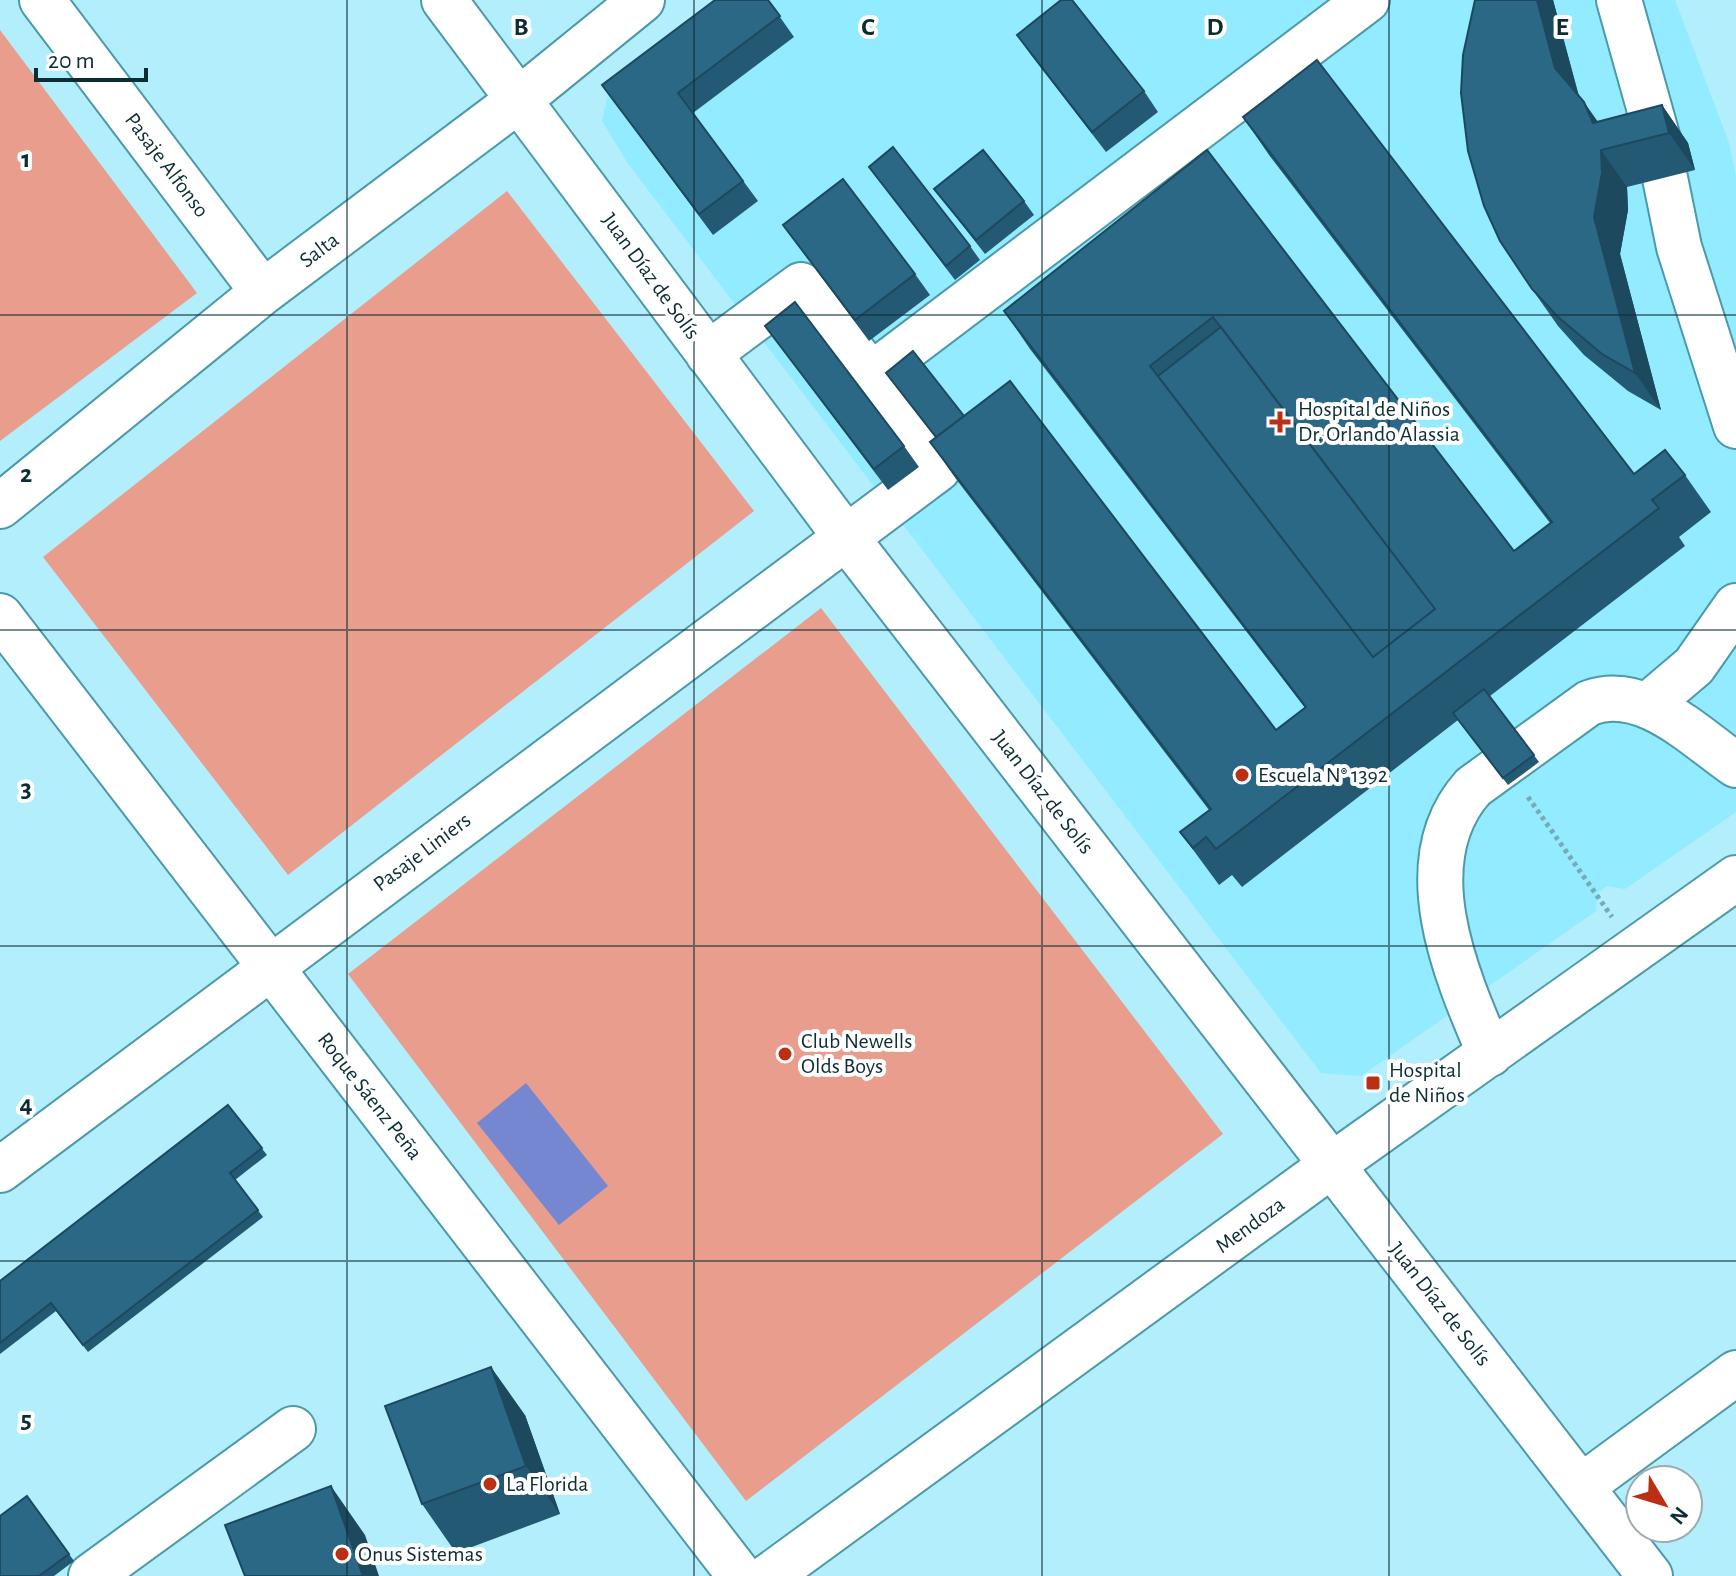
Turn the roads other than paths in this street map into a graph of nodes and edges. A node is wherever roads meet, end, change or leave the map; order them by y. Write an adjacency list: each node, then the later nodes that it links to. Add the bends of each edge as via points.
1 (42, 0): 7 (street, Pasaje Alfonso)
2 (444, 0): 6 (street, Juan Díaz de Solís)
3 (642, 0): 6 (street, Salta)
4 (1367, 0): 9 (street)
5 (1619, 0): 10 (street, via 1663,164 1679,247)
6 (520, 99): 7 (street, Salta); 8 (street, Juan Díaz de Solís)
7 (263, 292): 11 (street, Salta)
8 (708, 354): 9 (street, via 801,285); 12 (street, Juan Díaz de Solís)
9 (871, 375): 12 (street, Pasaje Liniers, via 938,469)
10 (1736, 426)
11 (0, 506)
12 (845, 536): 18 (street, Pasaje Liniers); 20 (street, Juan Díaz de Solís)
13 (1736, 606): 15 (street, via 1694,666)
14 (0, 616): 18 (street, Roque Sáenz Peña)
15 (1648, 705): 16 (street); 19 (street, via 1608,696 1589,703 1473,787 1453,818 1445,840 1442,918 1458,981)
16 (1736, 765)
17 (1736, 878): 19 (street, Mendoza)
18 (270, 966): 21 (street, Pasaje Liniers); 26 (street, Roque Sáenz Peña)
19 (1490, 1054): 20 (street, Mendoza)
20 (1332, 1165): 24 (street, Juan Díaz de Solís); 27 (street, Mendoza)
21 (0, 1170)
22 (1736, 1373): 24 (street)
23 (293, 1429): 25 (street)
24 (1582, 1486): 28 (street, Juan Díaz de Solís)
25 (91, 1576)
26 (740, 1576)
27 (769, 1576)
28 (1650, 1576)

